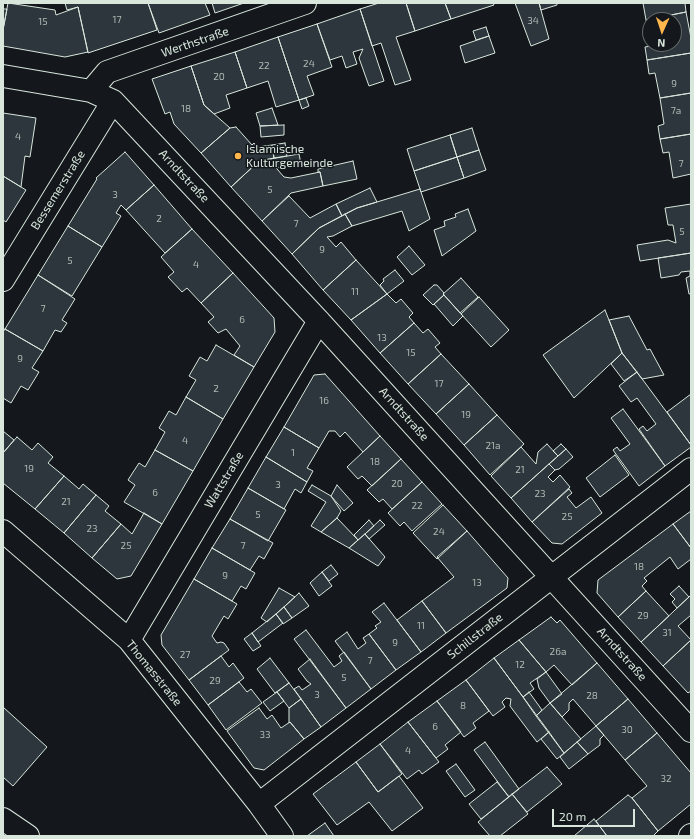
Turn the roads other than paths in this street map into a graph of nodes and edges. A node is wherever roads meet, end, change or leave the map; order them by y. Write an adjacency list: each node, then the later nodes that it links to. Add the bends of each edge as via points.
1 (305, 3): 3 (street, Werthstraße, via 107,72)
2 (3, 76): 3 (street)
3 (91, 91): 4 (street)
4 (113, 101): 5 (street, Bessemerstraße); 6 (street, Arndtstraße)
5 (3, 280)
6 (319, 321): 9 (street, Arndtstraße); 10 (street, Wattstraße)
7 (691, 469): 9 (street, Schillstraße)
8 (3, 531): 10 (street, Thomasstraße)
9 (551, 576): 11 (street, Arndtstraße); 12 (street, Schillstraße)
10 (129, 640): 12 (street, Thomasstraße)
11 (691, 730)
12 (259, 804): 15 (street, Thomasstraße)
13 (3, 818): 14 (street)
14 (28, 836)
15 (282, 836)

